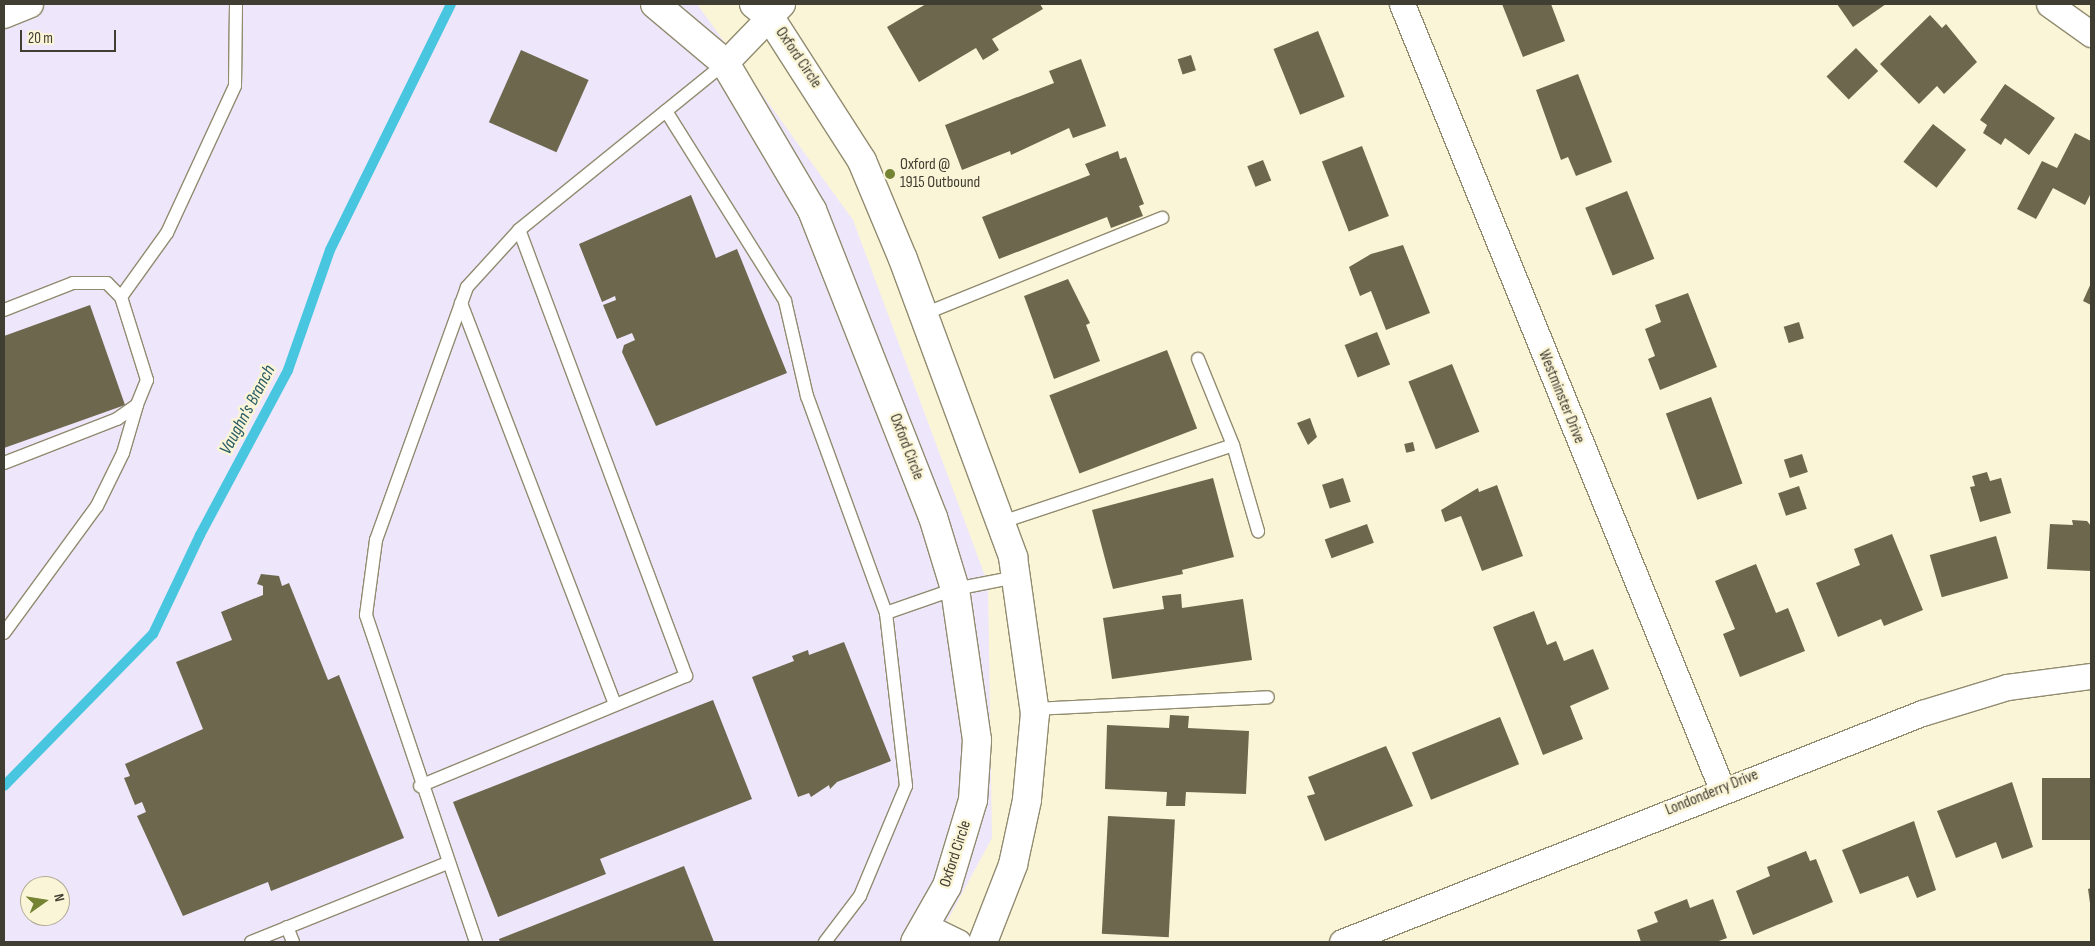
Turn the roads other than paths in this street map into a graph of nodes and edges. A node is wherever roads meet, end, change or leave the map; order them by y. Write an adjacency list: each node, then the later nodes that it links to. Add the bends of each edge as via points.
1 (29, 4): 7 (street)
2 (236, 4): 13 (lane, via 235,86 167,233)
3 (655, 4): 9 (street, Oxford Circle)
4 (1402, 4): 32 (street, Westminster Drive)
5 (2049, 4): 8 (street)
6 (768, 8): 9 (street); 16 (street, Oxford Circle, via 862,161)
7 (4, 14)
8 (2091, 34)
9 (725, 63): 10 (lane); 24 (street, Oxford Circle, via 812,210 933,517)
10 (666, 111): 12 (lane); 25 (lane, via 785,301 807,396)
11 (1162, 218): 16 (lane)
12 (519, 230): 14 (lane, via 467,288); 29 (lane, via 686,676)
13 (121, 297): 15 (lane, via 108,283 73,283); 18 (lane, via 147,380)
14 (461, 303): 29 (lane); 31 (lane, via 376,540 366,615)
15 (4, 310)
16 (924, 314): 21 (street, Oxford Circle)
17 (1198, 359): 19 (lane)
18 (137, 405): 20 (lane, via 117,418); 26 (lane, via 123,453 97,506)
19 (1233, 445): 21 (lane); 22 (lane)
20 (4, 463)
21 (1002, 522): 23 (street, Oxford Circle)
22 (1258, 531)
23 (1017, 577): 24 (lane); 30 (street, Oxford Circle)
24 (955, 589): 25 (lane); 35 (street, Oxford Circle, via 977,740 973,800 947,886)
25 (886, 613): 39 (lane, via 906,786 860,896)
26 (4, 633)
27 (2091, 676): 32 (street, Londonderry Drive, via 2007,687 1922,713)
28 (1268, 697): 30 (lane)
29 (615, 705): 31 (lane)
30 (1035, 709): 41 (street, Oxford Circle, via 1026,800 1012,865)
31 (420, 786): 33 (lane)
32 (1722, 789): 42 (street, Londonderry Drive)
33 (448, 864): 34 (lane); 38 (lane)
34 (288, 927): 36 (lane); 37 (lane)
35 (920, 934): 40 (street)
36 (251, 942)
37 (293, 942)
38 (476, 942)
39 (825, 942)
40 (958, 942)
41 (983, 942)
42 (1342, 942)

